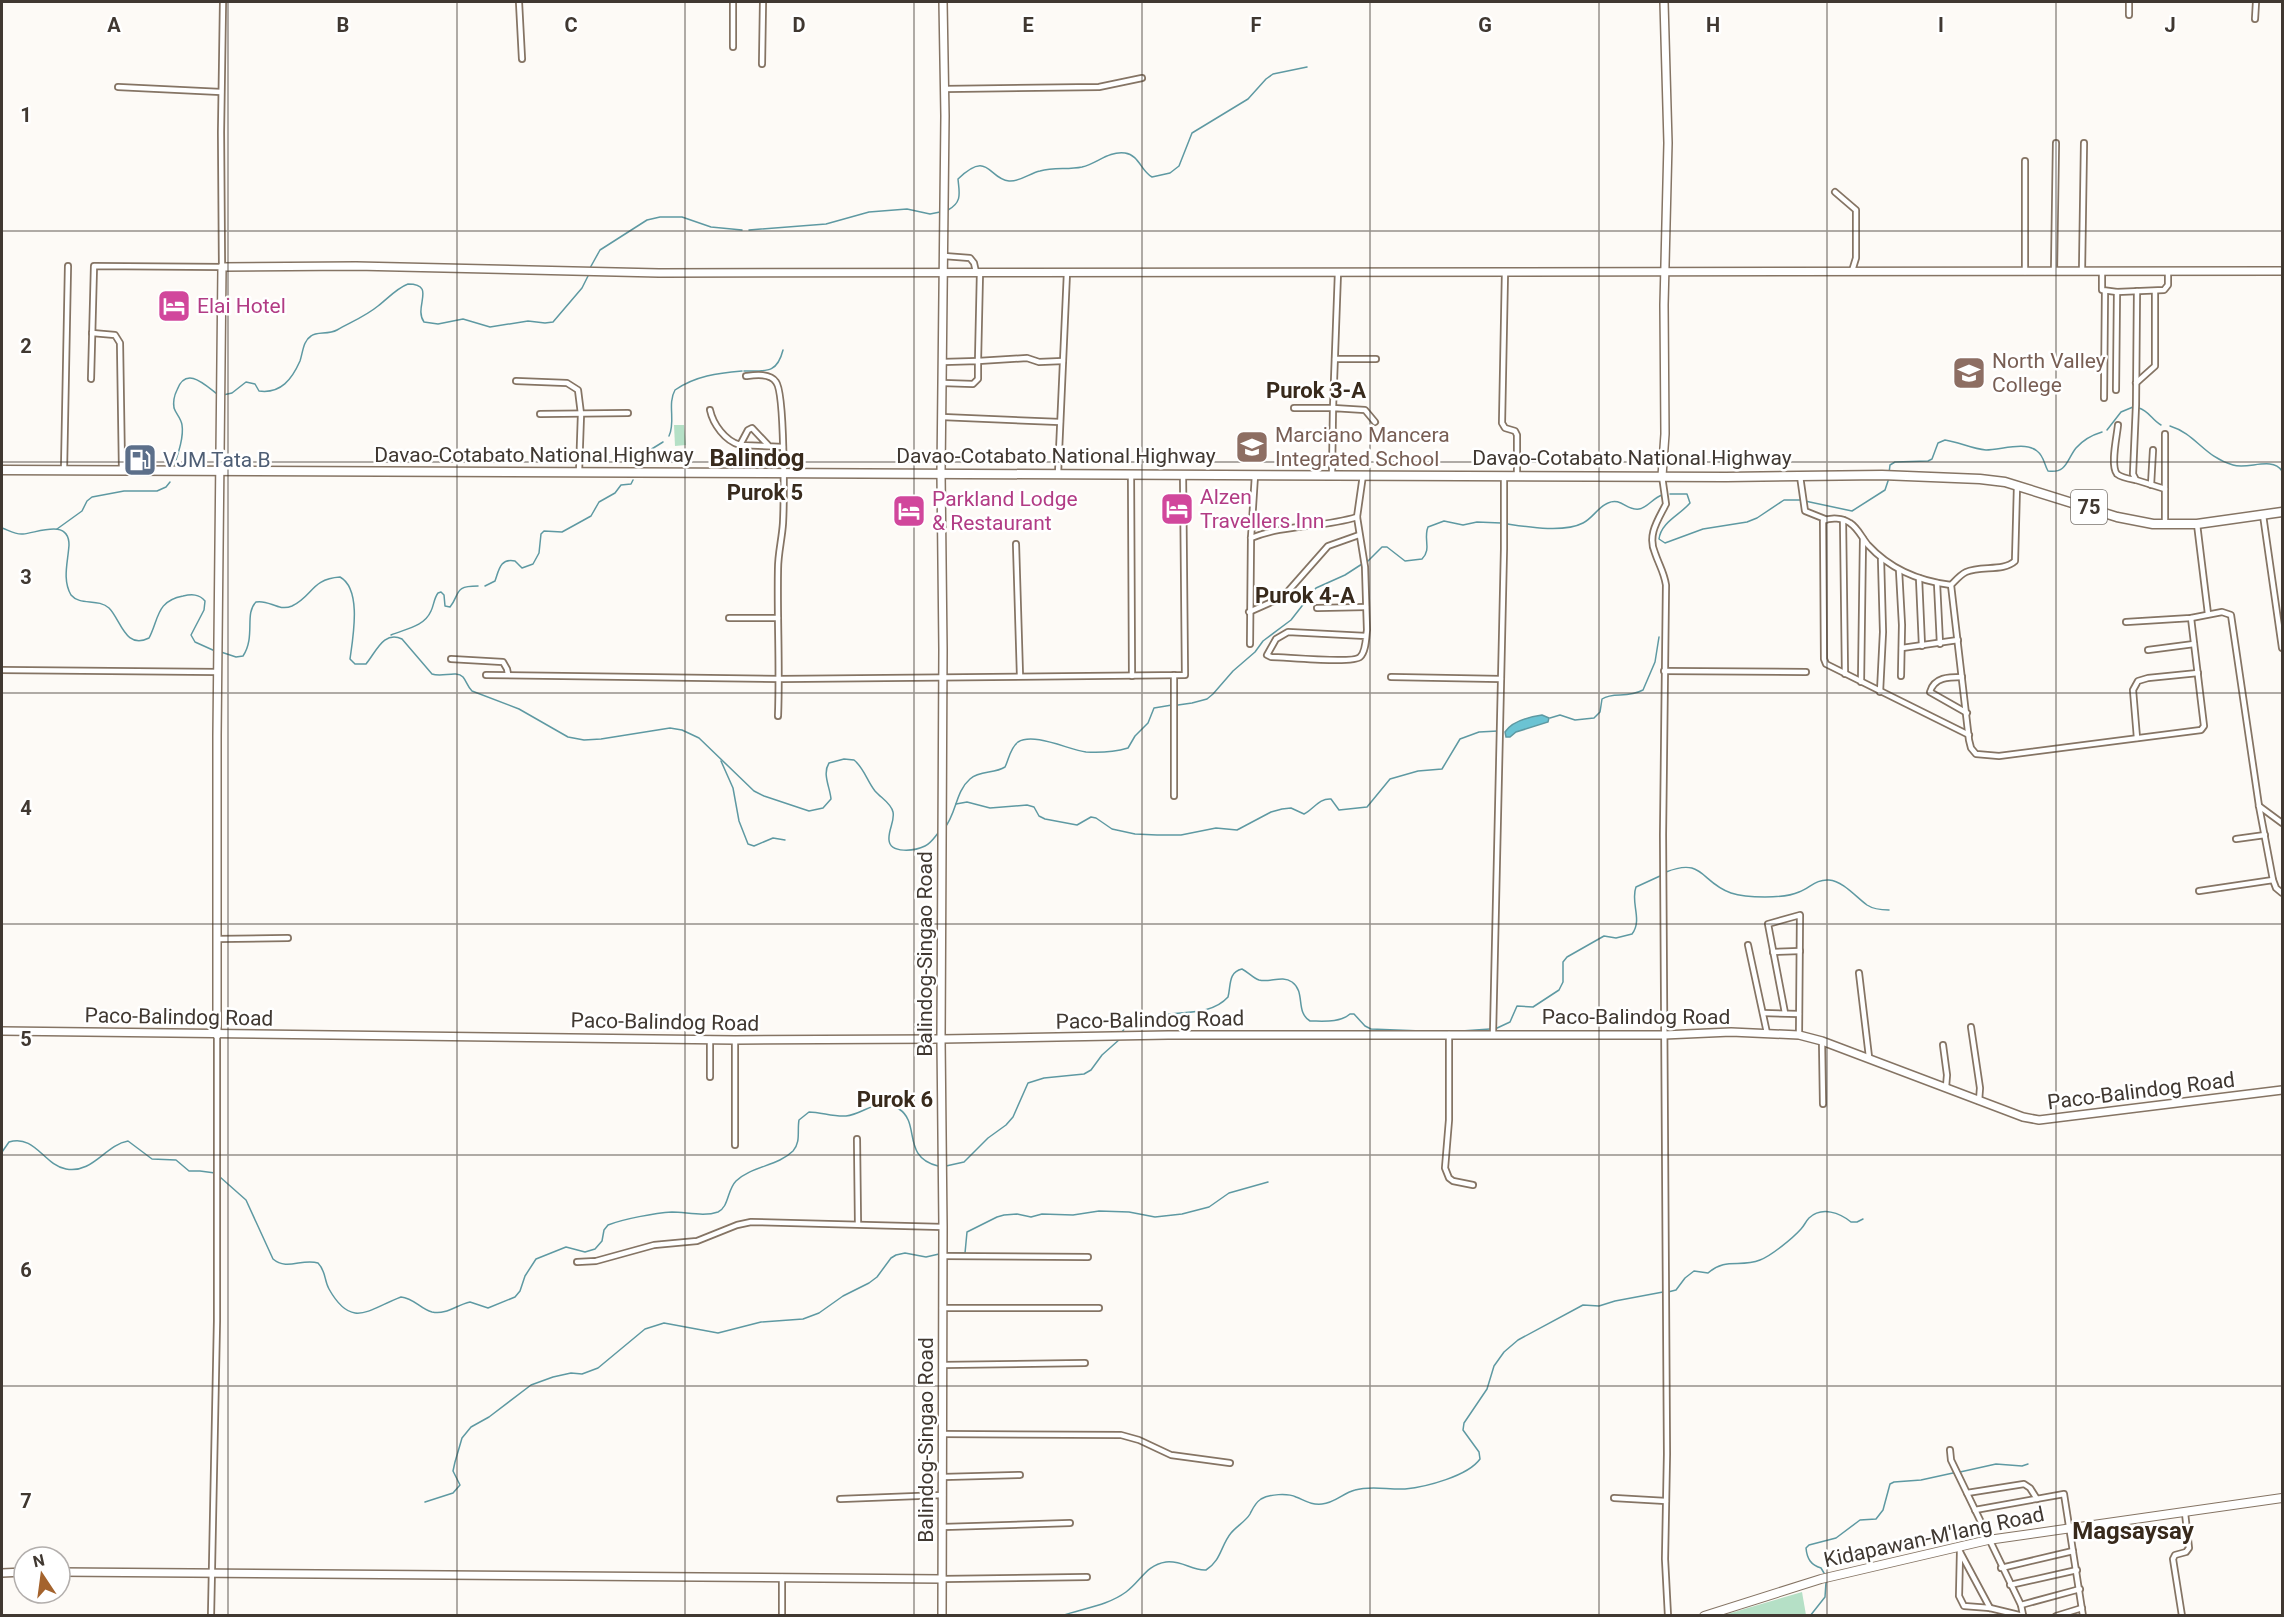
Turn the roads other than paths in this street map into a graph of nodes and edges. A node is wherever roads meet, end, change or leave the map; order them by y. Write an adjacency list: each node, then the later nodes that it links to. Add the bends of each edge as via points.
1 (223, 2): 17 (street)
2 (519, 2): 12 (street)
3 (733, 2): 11 (street)
4 (763, 2): 13 (street)
5 (944, 2): 16 (street, Balindog-Singao Road)
6 (1664, 2): 35 (street, via 1668,143)
7 (2129, 2): 9 (street)
8 (2256, 2): 10 (street)
9 (2129, 15)
10 (2255, 19)
11 (733, 47)
12 (522, 59)
13 (762, 64)
14 (1142, 78): 16 (street, via 1099,87)
15 (118, 87): 17 (street)
16 (944, 89): 22 (street, Balindog-Singao Road)
17 (221, 92): 24 (street)
18 (2056, 143): 37 (street)
19 (2084, 143): 27 (street)
20 (2025, 161): 36 (street)
21 (1835, 192): 26 (street, via 1856,210 1856,258)
22 (944, 256): 31 (street, Balindog-Singao Road); 32 (street, via 970,258)
23 (68, 267): 71 (street)
24 (222, 267): 31 (street); 42 (street, via 94,266); 73 (street)
25 (1505, 271): 34 (street); 35 (street); 84 (street, via 1502,423 1517,435)
26 (1852, 271): 35 (street); 36 (street)
27 (2082, 271): 28 (street); 37 (street)
28 (2102, 271): 29 (street); 38 (street)
29 (2168, 271): 30 (street); 41 (street, via 2166,288)
30 (2283, 271)
31 (943, 272): 32 (street); 47 (street, Balindog-Singao Road)
32 (978, 272): 33 (street); 45 (street)
33 (1067, 272): 34 (street); 46 (street)
34 (1338, 272): 43 (street)
35 (1665, 272): 85 (street)
36 (2025, 272): 37 (street)
37 (2054, 272)
38 (2105, 291): 40 (street); 54 (street)
39 (2137, 291): 40 (street); 41 (street); 52 (street)
40 (2117, 292): 53 (street)
41 (2155, 292): 52 (street, via 2155,363 2153,370)
42 (92, 333): 49 (street); 72 (street, via 115,335 120,343)
43 (1335, 359): 44 (street); 56 (street)
44 (1376, 359)
45 (978, 361): 46 (street); 47 (street); 51 (street, via 977,382)
46 (1062, 361): 62 (street)
47 (943, 362): 51 (street, Balindog-Singao Road)
48 (746, 376): 68 (street, via 766,376 778,383)
49 (91, 379)
50 (516, 381): 60 (street, via 572,385 579,394)
51 (943, 383): 61 (street, Balindog-Singao Road)
52 (2136, 383): 87 (street)
53 (2116, 390)
54 (2104, 398)
55 (1294, 408): 56 (street)
56 (1333, 408): 63 (street, via 1365,410); 81 (street)
57 (710, 410): 66 (street, via 716,425)
58 (628, 413): 60 (street)
59 (540, 414): 60 (street)
60 (581, 414): 74 (street)
61 (942, 417): 62 (street); 76 (street, Balindog-Singao Road)
62 (1059, 422): 78 (street)
63 (1375, 422)
64 (2118, 425): 87 (street, via 2115,472)
65 (2166, 434): 90 (street)
66 (740, 445): 67 (street); 67 (street, via 752,428)
67 (769, 446): 68 (street)
68 (783, 447): 75 (street)
69 (2153, 450): 88 (street)
70 (2, 470): 71 (highway, Davao-Cotabato National Highway / 75)
71 (64, 470): 72 (highway, Davao-Cotabato National Highway / 75)
72 (123, 471): 73 (highway, Davao-Cotabato National Highway / 75)
73 (221, 472): 74 (highway, Davao-Cotabato National Highway / 75); 127 (street)
74 (579, 473): 75 (highway, Davao-Cotabato National Highway / 75)
75 (782, 473): 76 (highway, Davao-Cotabato National Highway / 75); 112 (street)
76 (941, 473): 78 (highway, Davao-Cotabato National Highway / 75); 139 (street, Balindog-Singao Road)
77 (1131, 473): 78 (highway, Davao-Cotabato National Highway / 75); 79 (highway, Davao-Cotabato National Highway / 75); 135 (street)
78 (1058, 474)
79 (1183, 474): 80 (highway, Davao-Cotabato National Highway / 75); 133 (street, via 1185,675)
80 (1255, 475): 81 (highway, Davao-Cotabato National Highway / 75); 99 (street)
81 (1332, 475): 82 (highway, Davao-Cotabato National Highway / 75)
82 (1363, 475): 83 (highway, Davao-Cotabato National Highway / 75); 93 (street)
83 (1504, 476): 84 (highway, Davao-Cotabato National Highway / 75); 141 (street)
84 (1516, 476): 85 (highway, Davao-Cotabato National Highway / 75)
85 (1662, 476): 86 (highway, Davao-Cotabato National Highway / 75); 126 (street, via 1666,504 1657,520 1652,543 1666,585)
86 (1800, 476): 89 (highway, Davao-Cotabato National Highway / 75, via 1896,475 1980,479); 94 (street, via 1805,511)
87 (2136, 480): 88 (street)
88 (2151, 485): 90 (street)
89 (2017, 486): 96 (highway, Davao-Cotabato National Highway / 75, via 2130,520); 106 (street, via 2015,561 2007,566 1969,570)
90 (2165, 489): 96 (street)
91 (2283, 512): 92 (highway, Davao-Cotabato National Highway / 75)
92 (2263, 515): 97 (highway, Davao-Cotabato National Highway / 75); 122 (street)
93 (1357, 517): 98 (street); 99 (street)
94 (1825, 519): 95 (street); 131 (street, via 1824,660 1828,667)
95 (1843, 520): 100 (street, via 1852,524); 131 (street)
96 (2165, 524): 97 (highway, Davao-Cotabato National Highway / 75)
97 (2197, 524): 110 (street)
98 (1359, 535): 107 (street, via 1365,561); 109 (street, via 1328,546 1282,597)
99 (1251, 538): 109 (street)
100 (1863, 539): 102 (street); 142 (street)
101 (1016, 544): 134 (street)
102 (1881, 559): 103 (street); 143 (street)
103 (1899, 570): 104 (street); 121 (street)
104 (1919, 578): 105 (street); 120 (street)
105 (1937, 583): 106 (street); 117 (street)
106 (1951, 585): 116 (street)
107 (1366, 607): 108 (street); 115 (street)
108 (1317, 608)
109 (1249, 612): 119 (street)
110 (2208, 614): 113 (street); 149 (street, via 2228,612 2233,619)
111 (729, 618): 112 (street)
112 (778, 618): 140 (street)
113 (2191, 618): 114 (street); 118 (street)
114 (2126, 622)
115 (1366, 636): 115 (street, via 1288,632 1276,639 1268,655 1355,660 1362,655)
116 (1958, 640): 117 (street); 138 (street)
117 (1940, 644): 120 (street)
118 (2194, 644): 123 (street); 129 (street)
119 (1250, 645)
120 (1922, 646): 121 (street)
121 (1902, 648): 136 (street)
122 (2283, 648)
123 (2148, 650)
124 (451, 658): 130 (street, via 503,662)
125 (2, 670): 127 (street)
126 (1664, 671): 128 (street); 171 (street)
127 (218, 672): 157 (street)
128 (1806, 672)
129 (2198, 673): 147 (street, via 2138,681 2133,690); 147 (street, via 2204,728)
130 (508, 674): 132 (street); 140 (street)
131 (1845, 674): 142 (street)
132 (486, 675)
133 (1174, 675): 135 (street); 148 (street)
134 (1020, 676): 135 (street); 139 (street)
135 (1132, 676)
136 (1901, 676)
137 (1391, 677): 141 (street)
138 (1962, 677): 144 (street); 144 (street, via 1940,679 1930,690 1932,695)
139 (943, 678): 140 (street); 174 (street, Balindog-Singao Road)
140 (780, 679): 145 (street)
141 (1502, 679): 168 (street)
142 (1861, 682): 143 (street)
143 (1880, 692): 146 (street)
144 (1967, 713): 146 (street)
145 (778, 716)
146 (1969, 735): 147 (street, via 1973,752 1990,757)
147 (2137, 738)
148 (1174, 796)
149 (2259, 806): 150 (street); 151 (street)
150 (2283, 823)
151 (2265, 835): 152 (street); 153 (street)
152 (2236, 839)
153 (2273, 880): 154 (street); 155 (street)
154 (2199, 891)
155 (2283, 893)
156 (288, 938): 157 (street)
157 (217, 939): 169 (street)
158 (1748, 945): 162 (street)
159 (1800, 951): 160 (street); 160 (street, via 1800,915 1768,924); 164 (street)
160 (1773, 952): 163 (street)
161 (1859, 973): 178 (street)
162 (1763, 1013): 163 (street); 167 (street)
163 (1785, 1013): 164 (street)
164 (1799, 1014): 172 (street)
165 (1971, 1028): 182 (street)
166 (2, 1031): 169 (street, Paco-Balindog Road)
167 (1767, 1033): 171 (street, Paco-Balindog Road); 172 (street, Paco-Balindog Road)
168 (1493, 1034): 170 (street, Paco-Balindog Road); 171 (street, Paco-Balindog Road)
169 (217, 1035): 173 (street, Paco-Balindog Road); 219 (street, via 218,1321)
170 (1449, 1035): 174 (street, Paco-Balindog Road); 186 (street, via 1445,1168 1453,1181)
171 (1664, 1035): 207 (street)
172 (1799, 1035): 176 (street, Paco-Balindog Road)
173 (710, 1039): 175 (street, Paco-Balindog Road); 179 (street)
174 (941, 1039): 175 (street, Paco-Balindog Road); 188 (street, Balindog-Singao Road)
175 (735, 1040): 185 (street)
176 (1822, 1041): 178 (street, Paco-Balindog Road); 183 (street)
177 (1943, 1045): 180 (street)
178 (1869, 1058): 180 (street, Paco-Balindog Road)
179 (710, 1077)
180 (1946, 1088): 182 (street, Paco-Balindog Road)
181 (2283, 1090): 182 (street, Paco-Balindog Road, via 2039,1120)
182 (1979, 1101)
183 (1823, 1104)
184 (856, 1139): 187 (street)
185 (735, 1145)
186 (1473, 1185)
187 (858, 1224): 188 (street); 191 (street, via 744,1223 706,1239 654,1245 596,1261)
188 (943, 1227): 189 (street, Balindog-Singao Road)
189 (943, 1256): 190 (street); 192 (street, Balindog-Singao Road)
190 (1088, 1257)
191 (577, 1262)
192 (942, 1308): 193 (street); 195 (street, Balindog-Singao Road)
193 (1099, 1308)
194 (1085, 1363): 195 (street)
195 (942, 1365): 196 (street, Balindog-Singao Road)
196 (942, 1434): 198 (street, via 1121,1436 1171,1455); 200 (street, Balindog-Singao Road)
197 (1950, 1450): 201 (street)
198 (1230, 1463)
199 (1020, 1475): 200 (street)
200 (943, 1477): 202 (street, Balindog-Singao Road)
201 (1967, 1493): 204 (street, via 2024,1484); 208 (street)
202 (943, 1495): 206 (street); 211 (street, Balindog-Singao Road)
203 (1614, 1498): 207 (street)
204 (2037, 1498): 208 (street); 212 (street, via 2064,1494)
205 (2283, 1498): 209 (main road, Kidapawan-M'lang Road)
206 (840, 1499)
207 (1666, 1502): 232 (street)
208 (1975, 1510): 213 (street)
209 (2185, 1513): 212 (main road, Kidapawan-M'lang Road); 236 (street, via 2189,1548 2173,1559)
210 (1070, 1523): 211 (street)
211 (943, 1527): 222 (street, Balindog-Singao Road)
212 (2070, 1528): 213 (main road, Kidapawan-M'lang Road); 215 (street)
213 (1988, 1540): 214 (main road, Kidapawan-M'lang Road); 216 (street)
214 (1959, 1549): 226 (street); 226 (street, via 1960,1602 1964,1606); 233 (main road, Kidapawan-M'lang Road, via 1821,1579)
215 (2073, 1551): 216 (street); 217 (street)
216 (2001, 1568): 223 (street)
217 (2077, 1570): 223 (street); 224 (street)
218 (72, 1572): 219 (street)
219 (212, 1572): 220 (street); 229 (street)
220 (782, 1577): 222 (street); 230 (street)
221 (1087, 1577): 222 (street)
222 (942, 1579): 231 (street, Balindog-Singao Road)
223 (2010, 1585): 225 (street)
224 (2080, 1589): 225 (street); 227 (street)
225 (2021, 1605): 228 (street)
226 (1990, 1608): 228 (street)
227 (2082, 1608): 234 (street); 235 (street)
228 (2023, 1615)
229 (211, 1616)
230 (782, 1616)
231 (942, 1616)
232 (1668, 1616)
233 (1704, 1616)
234 (2056, 1616)
235 (2083, 1616)
236 (2182, 1616)

